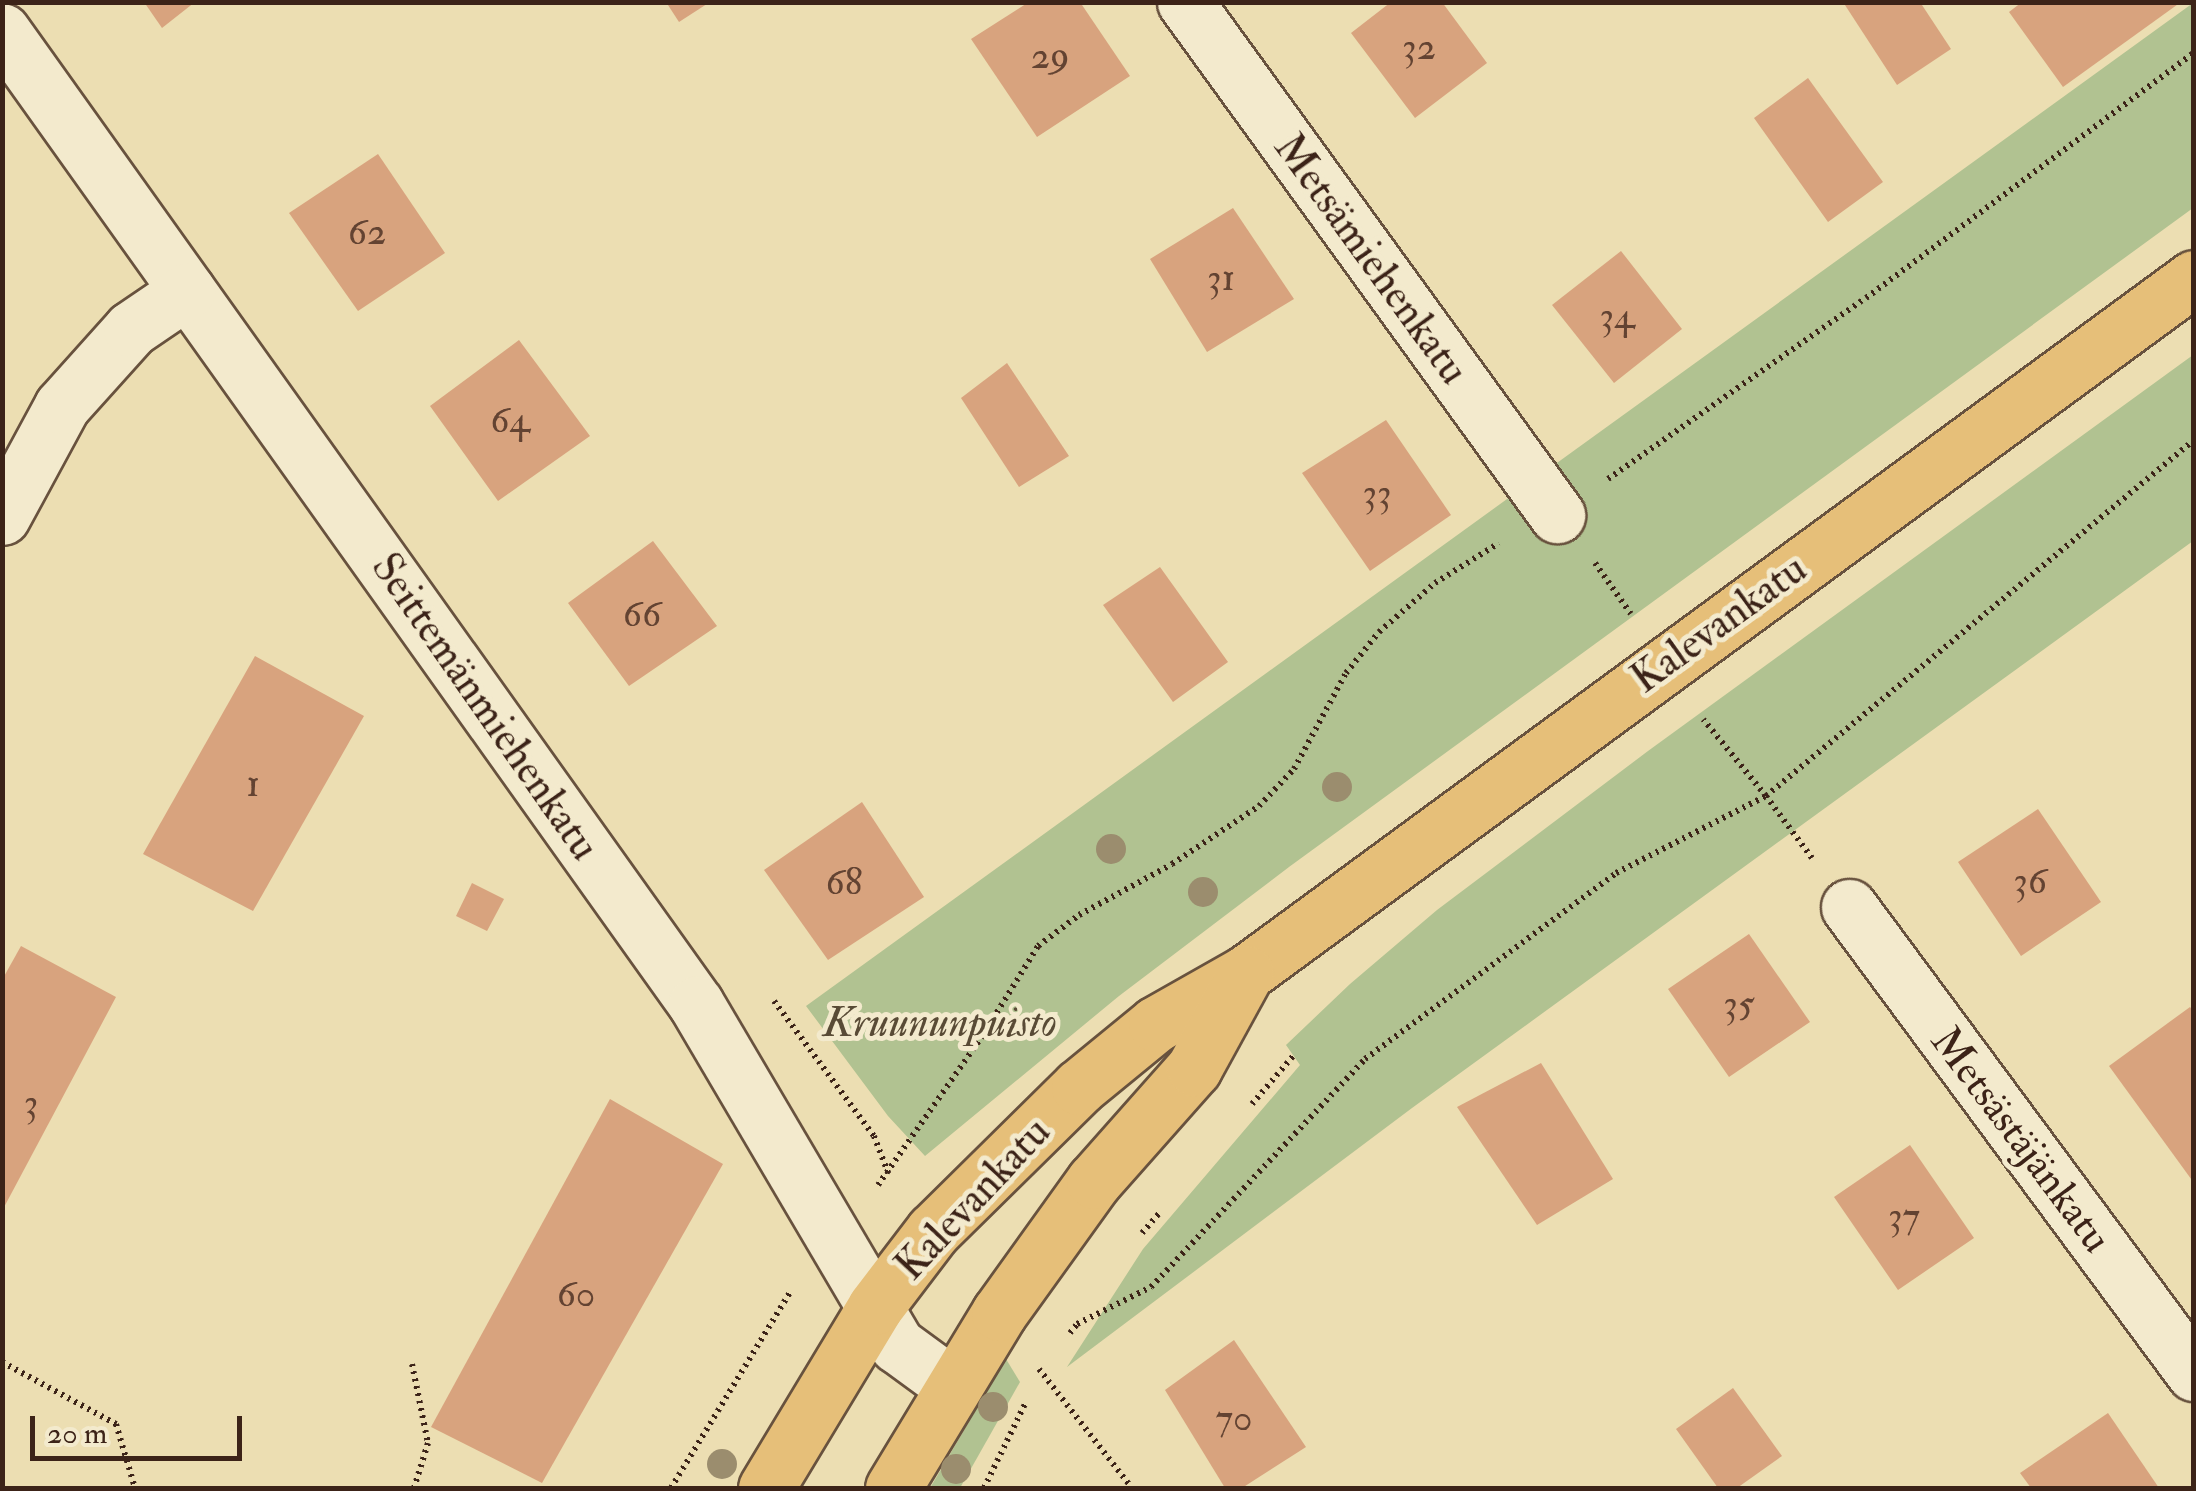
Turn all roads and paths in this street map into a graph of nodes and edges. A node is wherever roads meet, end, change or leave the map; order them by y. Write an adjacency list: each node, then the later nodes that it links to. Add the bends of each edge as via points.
1 (1185, 2): 7 (street, Metsämiehenkatu)
2 (2, 31): 5 (street, Seittemänmiehenkatu)
3 (2194, 53): 7 (path, via 1866,298)
4 (2194, 278): 14 (main road, Kalevankatu)
5 (187, 291): 8 (street, via 132,330 62,406); 15 (street, Seittemänmiehenkatu, via 696,1004)
6 (2194, 440): 12 (path)
7 (1556, 515): 15 (path, via 1435,583 1379,632 1346,673 1294,769 1259,806 1038,946 898,1158)
8 (2, 517)
9 (1610, 582): 10 (path)
10 (1634, 618)
11 (1699, 714): 12 (path)
12 (1766, 796): 13 (path); 17 (path, via 1616,872 1365,1058 1151,1287 1077,1324)
13 (1849, 908): 22 (street, Metsästäjänkatu)
14 (1246, 973): 16 (main road, Kalevankatu, via 1156,1024 1079,1087 933,1231); 24 (main road, Kalevankatu, via 1194,1068 1094,1181)
15 (834, 1238): 16 (street, Seittemänmiehenkatu); 28 (path, via 792,1290)
16 (875, 1307): 24 (street, Seittemänmiehenkatu, via 897,1345); 29 (main road, Kalevankatu)
17 (1065, 1340)
18 (1052, 1355): 21 (path)
19 (2, 1362): 26 (path, via 116,1424)
20 (412, 1364): 27 (path, via 428,1443)
21 (1040, 1370): 23 (path); 32 (path)
22 (2194, 1372)
23 (1036, 1380)
24 (952, 1386): 30 (main road, Kalevankatu)
25 (1031, 1391): 31 (path)
26 (134, 1488)
27 (414, 1488)
28 (671, 1488)
29 (766, 1488)
30 (893, 1488)
31 (984, 1488)
32 (1132, 1488)

